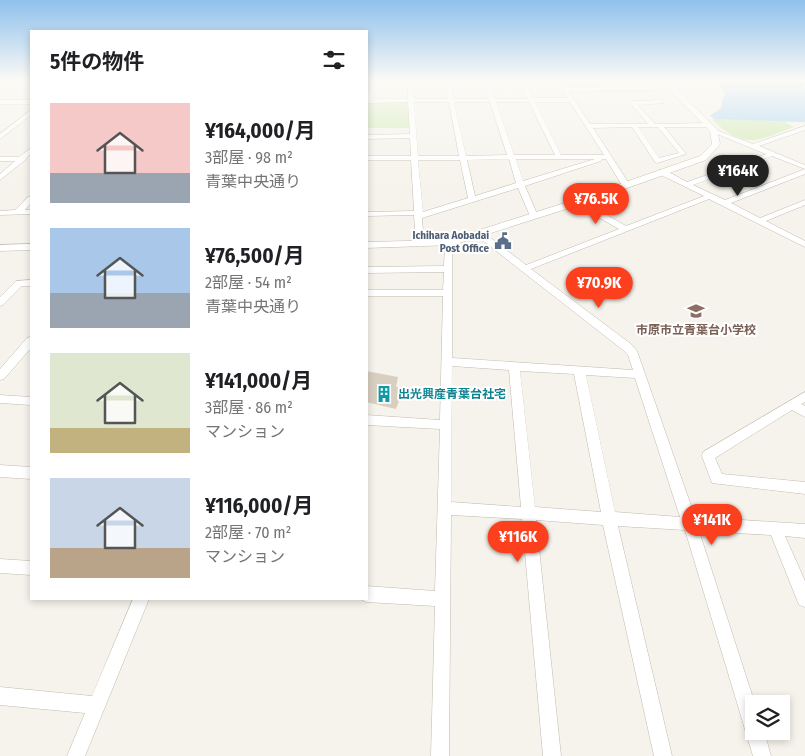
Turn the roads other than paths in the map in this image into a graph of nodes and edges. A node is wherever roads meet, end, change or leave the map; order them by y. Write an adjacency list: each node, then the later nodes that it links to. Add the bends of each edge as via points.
1 (26, 116): 15 (street)
2 (413, 116): 14 (street)
3 (454, 116): 20 (street)
4 (498, 116): 21 (street)
5 (538, 116): 22 (street)
6 (582, 116): 10 (street)
7 (647, 116): 9 (street)
8 (700, 116): 12 (street)
9 (656, 125): 11 (street); 11 (street, via 683,154 658,161); 12 (street)
10 (588, 126): 11 (street); 23 (street)
11 (634, 126)
12 (712, 128): 17 (street); 31 (street, via 716,144 704,158)
13 (805, 128): 17 (street)
14 (414, 136): 16 (street); 25 (street)
15 (0, 137)
16 (368, 137)
17 (753, 146): 19 (street)
18 (30, 151): 27 (street)
19 (772, 154): 29 (street); 33 (street)
20 (463, 157): 21 (street); 25 (street); 38 (street)
21 (512, 157): 22 (street); 35 (street)
22 (559, 157): 23 (street)
23 (608, 157): 34 (street); 35 (street)
24 (368, 158): 25 (street)
25 (415, 158): 46 (street)
26 (0, 159): 27 (street)
27 (22, 159): 28 (street); 32 (street)
28 (30, 159)
29 (805, 167)
30 (805, 171): 41 (street)
31 (662, 172): 33 (street); 34 (street)
32 (0, 178)
33 (687, 184): 36 (street)
34 (626, 185): 39 (street)
35 (521, 186): 38 (street); 47 (street)
36 (710, 196): 41 (street); 49 (street)
37 (30, 200): 43 (street)
38 (472, 200): 46 (street)
39 (578, 202): 47 (street); 49 (street)
40 (805, 202): 48 (street)
41 (724, 203): 48 (street)
42 (0, 212): 43 (street)
43 (18, 212): 44 (street)
44 (30, 212)
45 (368, 214): 46 (street)
46 (419, 215): 52 (street)
47 (534, 216): 50 (street)
48 (760, 221): 53 (street)
49 (625, 229): 58 (street)
50 (480, 234): 51 (street); 58 (street)
51 (449, 243): 52 (street); 57 (street)
52 (420, 244): 54 (street)
53 (805, 244)
54 (368, 245)
55 (30, 247): 56 (street)
56 (0, 248)
57 (448, 268): 59 (street); 62 (street)
58 (525, 268): 68 (street, via 627,347 633,354)
59 (368, 270)
60 (30, 283): 63 (street, via 20,282)
61 (368, 293): 62 (street)
62 (448, 293): 65 (street)
63 (0, 303)
64 (30, 342): 69 (street)
65 (447, 362): 66 (street); 76 (street)
66 (514, 366): 67 (street); 81 (street)
67 (579, 370): 68 (street); 82 (street)
68 (639, 374): 83 (street)
69 (0, 376)
70 (805, 396): 73 (street)
71 (0, 399): 72 (street)
72 (30, 401)
73 (792, 404): 74 (street); 79 (street, via 708,456 717,479)
74 (805, 412)
75 (368, 420): 76 (street)
76 (446, 425): 80 (street)
77 (0, 471): 78 (street)
78 (30, 474)
79 (805, 488)
80 (444, 508): 81 (street); 89 (street)
81 (528, 513): 82 (street); 98 (street)
82 (609, 519): 83 (street); 99 (street)
83 (690, 524): 84 (street); 93 (street)
84 (774, 530): 85 (street); 90 (street)
85 (805, 531)
86 (0, 566): 87 (street)
87 (30, 568)
88 (368, 594): 89 (street)
89 (443, 599): 97 (street)
90 (805, 599)
91 (141, 600): 94 (street)
92 (0, 696): 94 (street)
93 (745, 701)
94 (98, 705): 96 (street)
95 (757, 740): 100 (street)
96 (76, 756)
97 (440, 756)
98 (552, 756)
99 (663, 756)
100 (762, 756)

